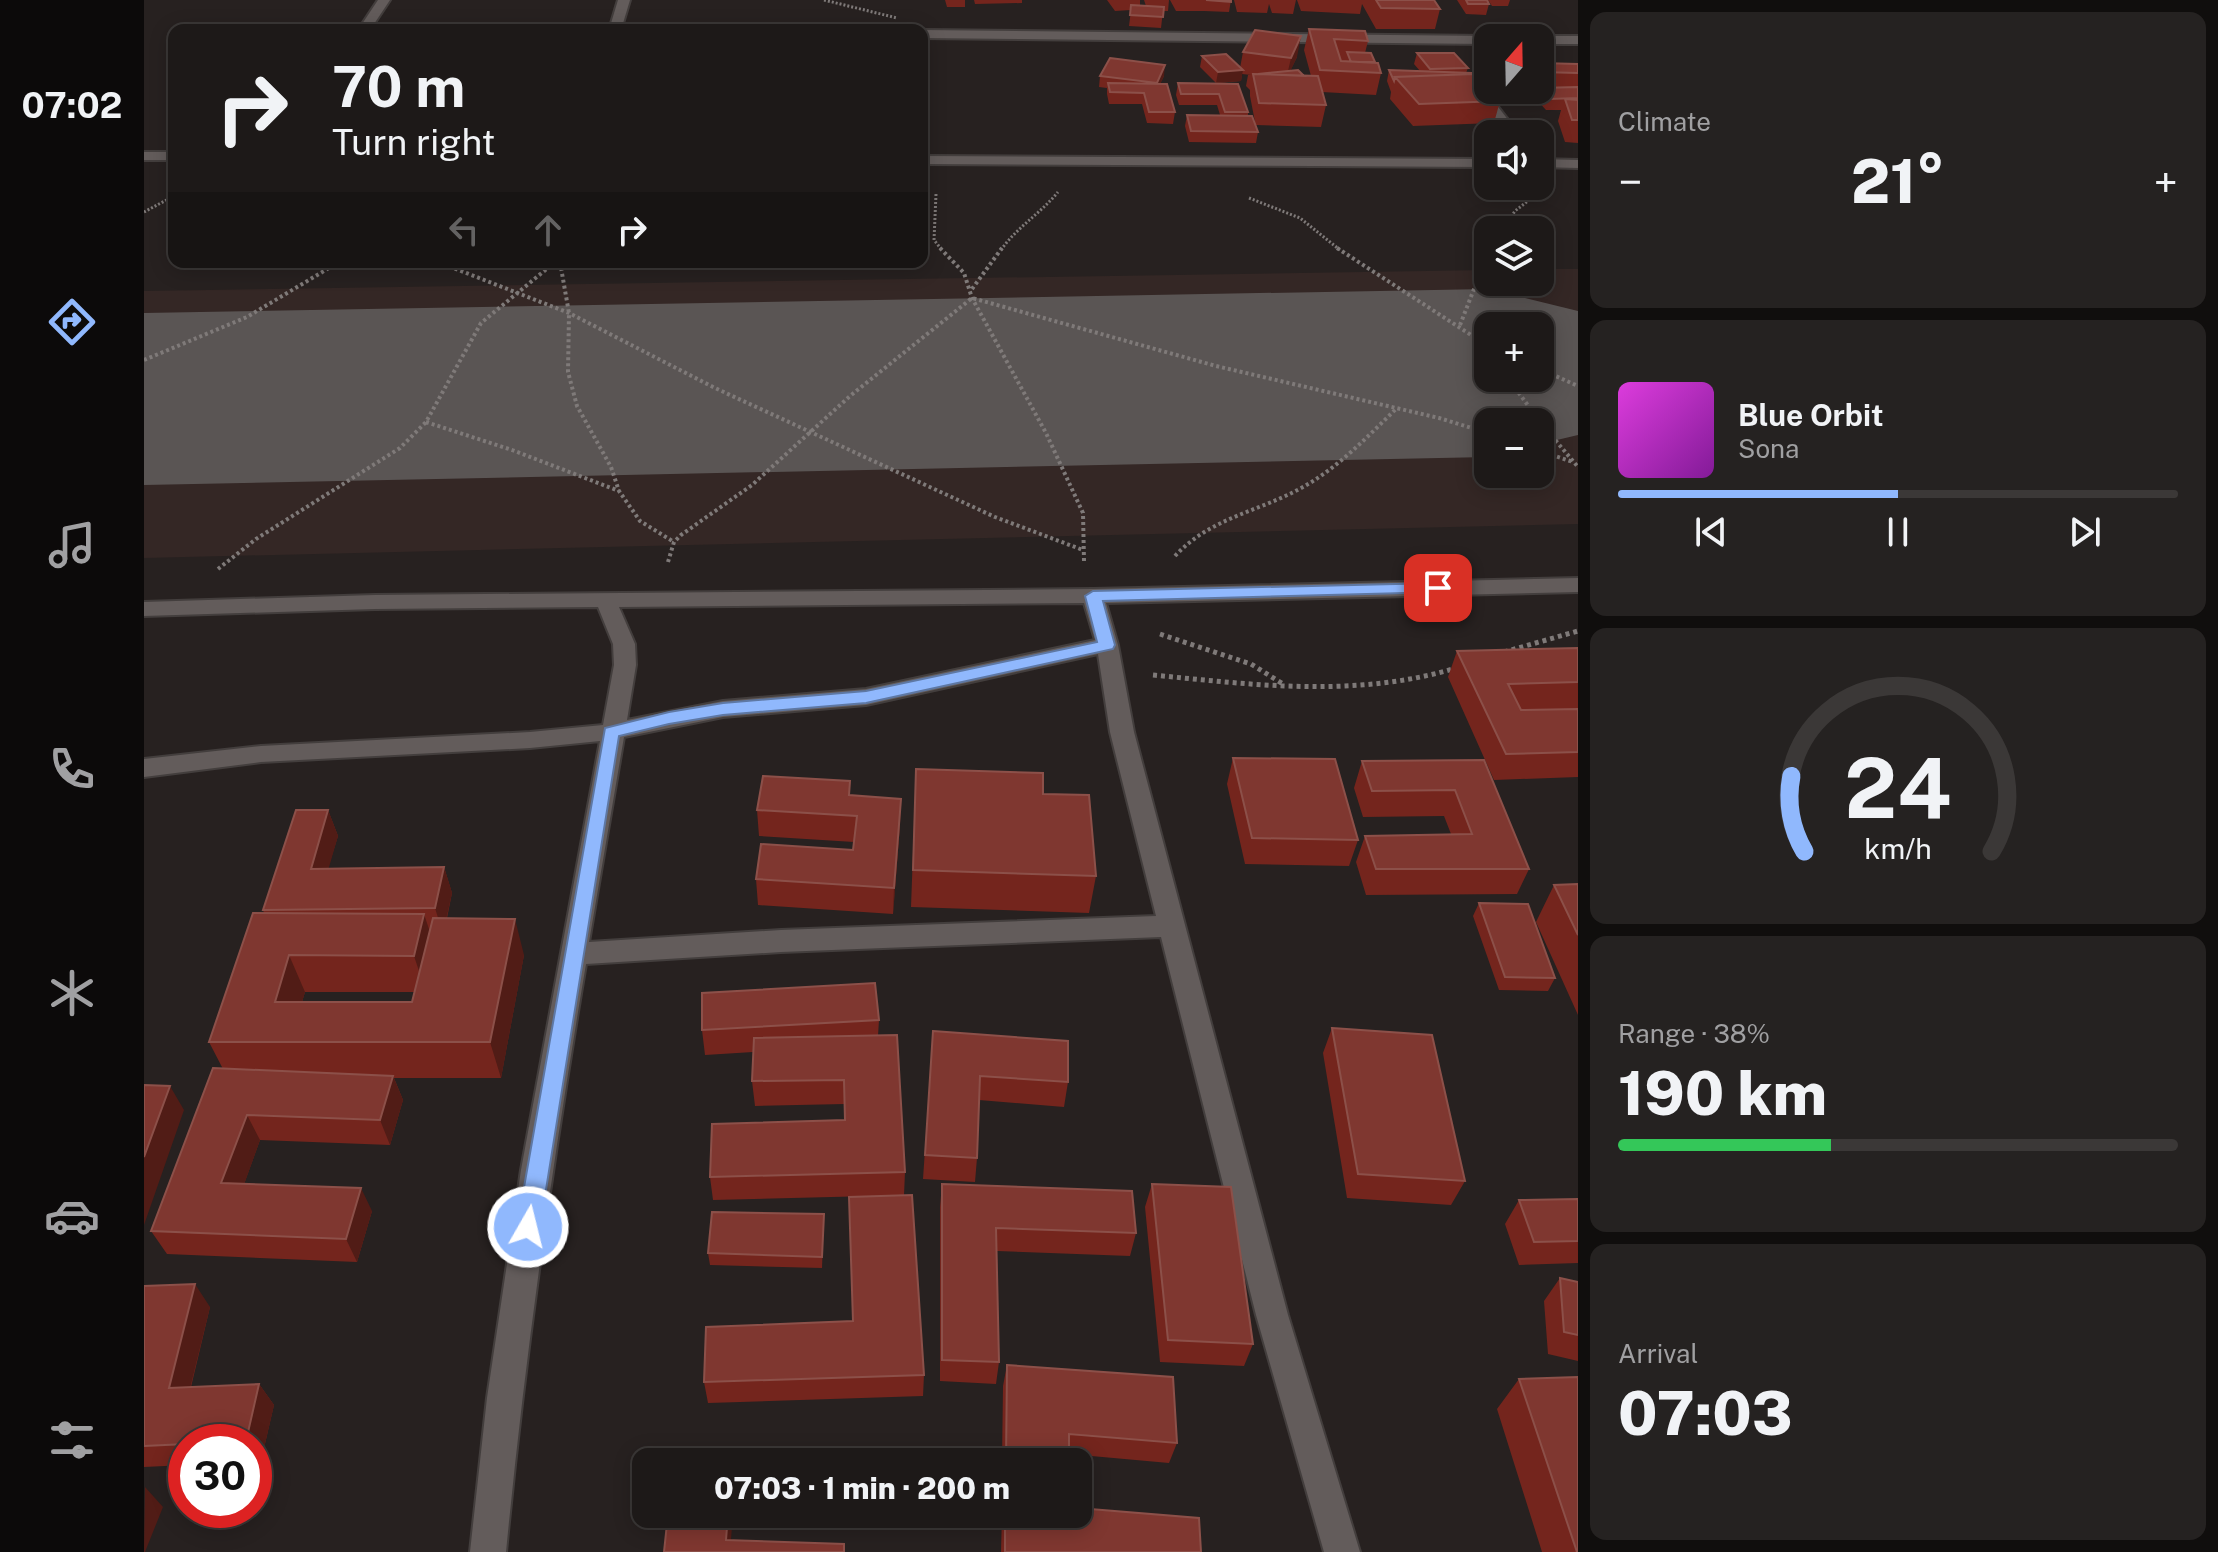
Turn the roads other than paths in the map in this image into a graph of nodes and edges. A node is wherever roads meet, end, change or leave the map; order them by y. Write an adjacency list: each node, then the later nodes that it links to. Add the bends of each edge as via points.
1 (384, 0): 3 (street)
2 (624, 0): 4 (street)
3 (368, 24)
4 (618, 24)
5 (928, 34): 9 (street)
6 (1474, 40): 9 (street)
7 (1554, 40): 8 (street)
8 (1578, 40)
9 (1438, 41): 10 (street)
10 (1447, 53)
11 (1467, 77): 12 (street)
12 (1501, 120)
13 (144, 156): 14 (street)
14 (168, 156)
15 (928, 160): 16 (street)
16 (1474, 163)
17 (1554, 163): 18 (street)
18 (1578, 164)
19 (1578, 585): 21 (street, via 1144,594)
20 (605, 599): 21 (street); 22 (street); 24 (street, via 624,644 625,665)
21 (1095, 601): 23 (street)
22 (144, 609)
23 (1109, 659): 24 (street, via 866,697 723,709); 26 (street, via 1122,732)
24 (611, 732): 25 (street, via 276,753); 27 (street)
25 (144, 768)
26 (1174, 926): 27 (street); 29 (street, via 1272,1315)
27 (572, 954): 28 (street, via 504,1398)
28 (488, 1552)
29 (1342, 1552)

